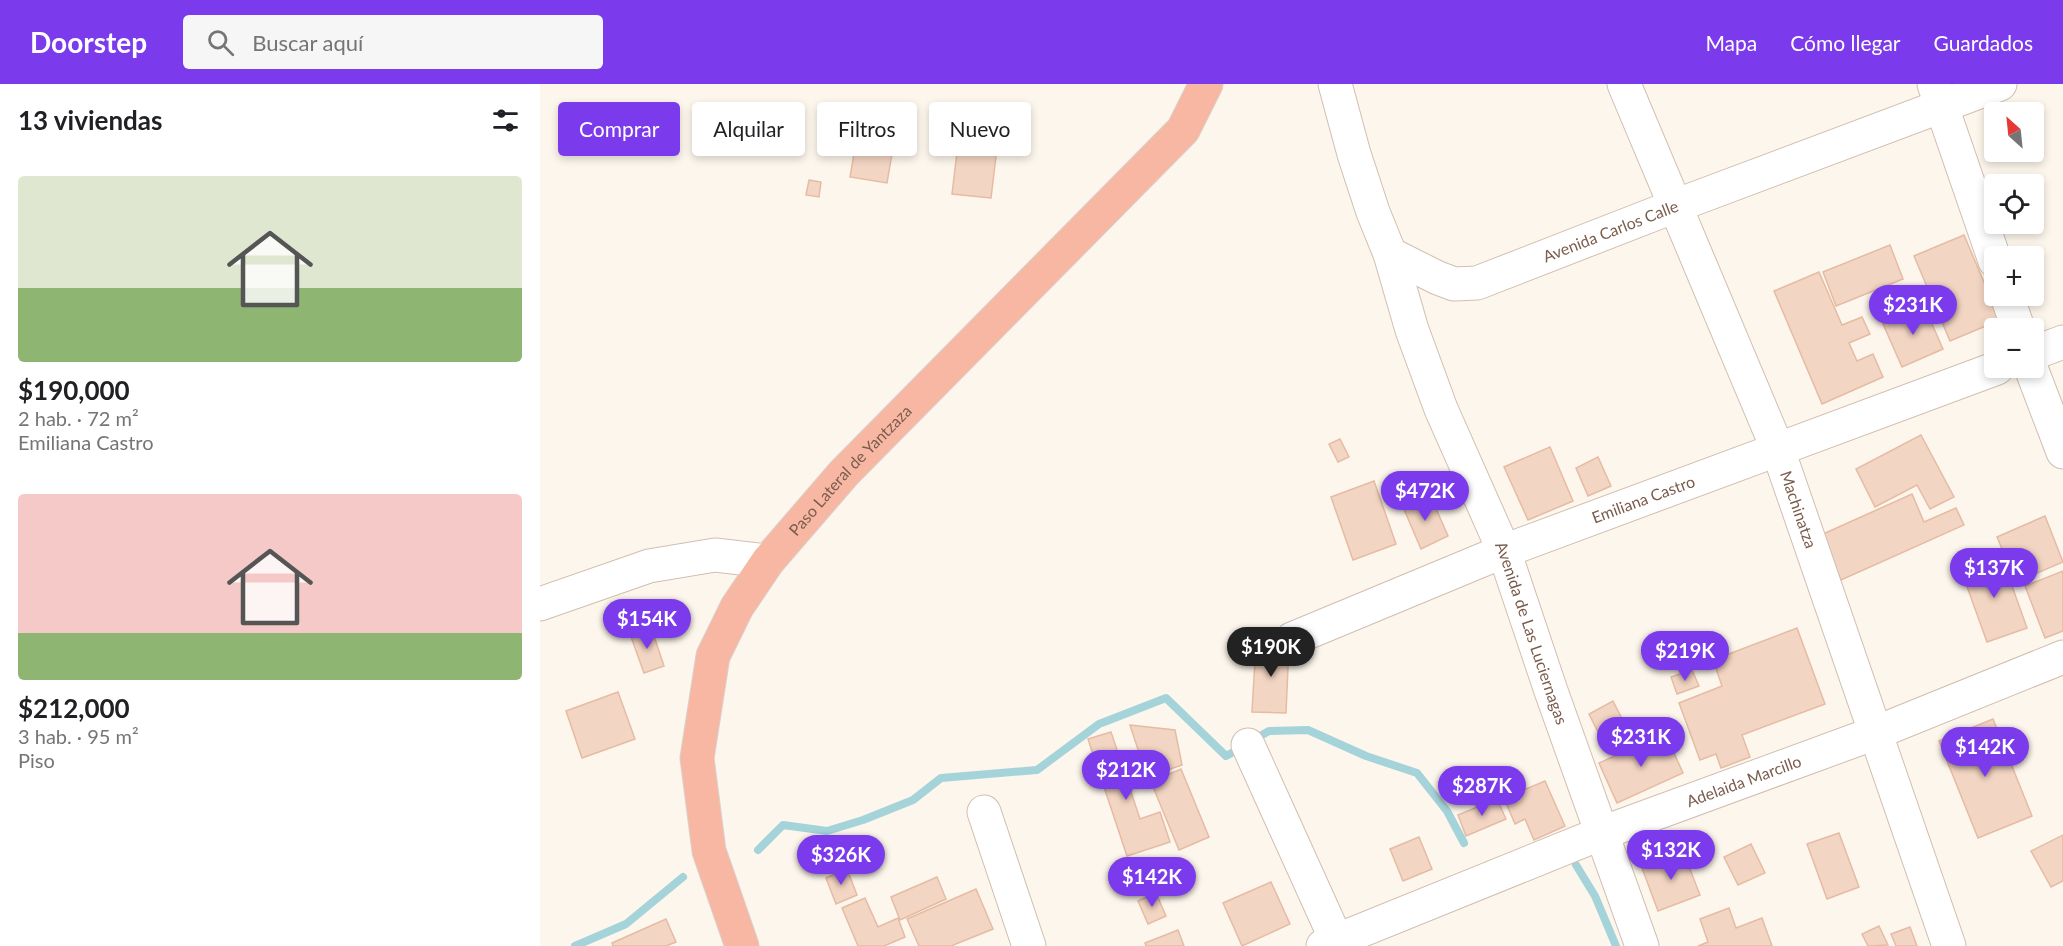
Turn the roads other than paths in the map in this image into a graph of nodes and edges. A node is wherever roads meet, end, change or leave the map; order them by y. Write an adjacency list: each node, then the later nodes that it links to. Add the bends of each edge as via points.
1 (1206, 84): 16 (highway, Paso Lateral de Yantzaza, via 1183,130 844,473)
2 (1335, 84): 8 (street, via 1354,154)
3 (1624, 84): 6 (street, Machinatza)
4 (2000, 84): 5 (street, Avenida Carlos Calle)
5 (1939, 95): 6 (street, Avenida Carlos Calle); 7 (street)
6 (1675, 206): 8 (street, Avenida Carlos Calle, via 1477,283 1454,284); 13 (street, Machinatza)
7 (1990, 246)
8 (1390, 254): 15 (street, Avenida de Las Luciernagas, via 1441,409)
9 (2063, 342): 10 (street)
10 (2044, 350)
11 (1984, 373): 13 (street, Emiliana Castro)
12 (2035, 378): 14 (street)
13 (1778, 450): 15 (street, Emiliana Castro); 20 (street, Machinatza)
14 (2063, 452)
15 (1504, 551): 18 (street, Emiliana Castro); 23 (street, Avenida de Las Luciernagas)
16 (768, 561): 17 (street, via 715,555 650,566); 25 (highway, Paso Lateral de Yantzaza, via 737,607 713,656 698,758 709,851)
17 (540, 604)
18 (1292, 639)
19 (2063, 657): 20 (street, Adelaida Marcillo)
20 (1875, 733): 23 (street, Adelaida Marcillo); 28 (street, Machinatza)
21 (1248, 745): 24 (street)
22 (984, 812): 26 (street)
23 (1602, 833): 24 (street, Adelaida Marcillo); 27 (street, Avenida de Las Luciernagas)
24 (1333, 944)
25 (742, 946)
26 (1029, 946)
27 (1642, 946)
28 (1948, 946)

